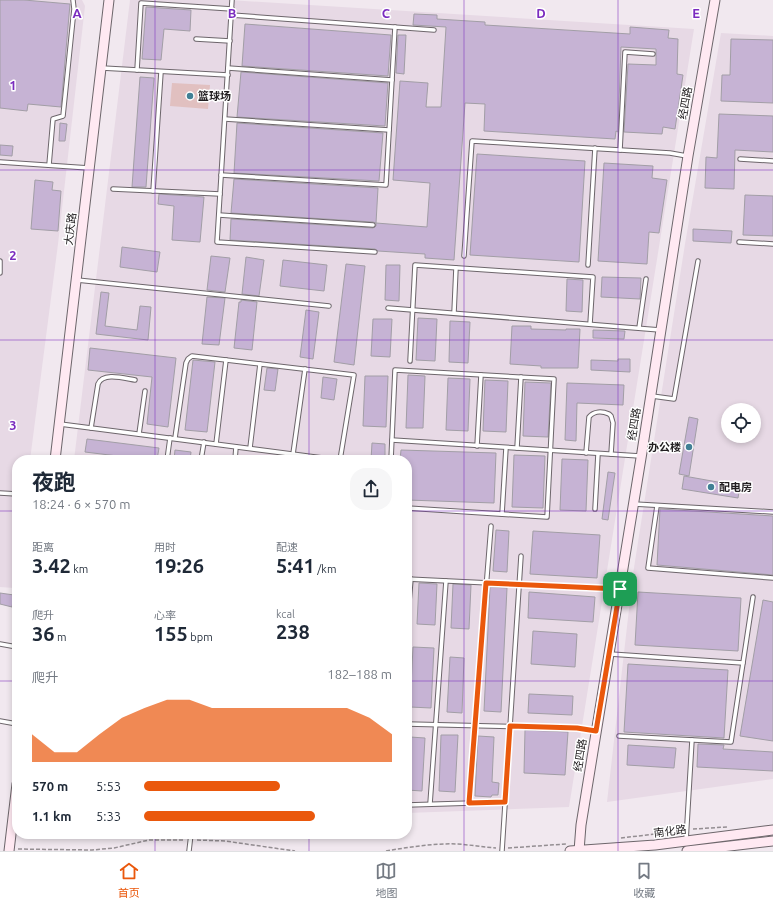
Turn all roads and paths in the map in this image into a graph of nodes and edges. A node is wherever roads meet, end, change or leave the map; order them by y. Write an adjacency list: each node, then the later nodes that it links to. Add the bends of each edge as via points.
1 (73, 0): 26 (lane, via 63,116 53,119)
2 (109, 0): 12 (street, 大庆路)
3 (232, 0): 5 (lane)
4 (715, 0): 22 (street, 经四路)
5 (232, 9): 6 (lane); 14 (lane, via 142,3)
6 (231, 15): 7 (lane); 10 (lane)
7 (395, 27): 8 (lane); 17 (lane)
8 (434, 30)
9 (196, 39): 10 (lane)
10 (230, 41): 13 (lane)
11 (653, 54): 21 (lane, via 625,52)
12 (101, 68): 14 (lane); 27 (street, 大庆路)
13 (228, 68): 16 (lane); 17 (lane)
14 (137, 70): 15 (lane)
15 (161, 72): 16 (lane); 30 (lane)
16 (228, 75): 18 (lane)
17 (392, 80): 19 (lane)
18 (225, 119): 19 (lane); 28 (lane)
19 (389, 130): 28 (lane, via 386,185)
20 (595, 148): 21 (lane); 37 (lane, via 472,141); 40 (lane)
21 (620, 150): 22 (lane)
22 (688, 156): 51 (street, 经四路)
23 (740, 159): 24 (lane)
24 (773, 161)
25 (0, 162): 26 (lane)
26 (49, 165): 27 (lane)
27 (89, 168): 44 (street, 大庆路)
28 (221, 175): 31 (lane)
29 (113, 189): 30 (lane)
30 (153, 191): 31 (lane)
31 (220, 194): 32 (lane)
32 (219, 215): 33 (lane); 36 (lane, via 217,242)
33 (373, 225)
34 (738, 242): 35 (lane)
35 (773, 244)
36 (375, 252)
37 (464, 256)
38 (0, 261): 42 (lane)
39 (698, 261): 60 (lane, via 674,399)
40 (588, 266)
41 (456, 268): 47 (lane, via 415,266); 48 (lane); 49 (lane, via 593,277)
42 (0, 273)
43 (646, 279): 50 (lane)
44 (76, 280): 45 (lane); 61 (street, 大庆路)
45 (329, 306)
46 (388, 308): 47 (lane)
47 (413, 310): 48 (lane); 53 (lane)
48 (454, 313): 49 (lane)
49 (590, 324): 50 (lane)
50 (639, 328): 51 (lane)
51 (661, 330): 60 (street, 经四路)
52 (226, 360): 54 (lane); 65 (lane, via 192,356 188,359); 68 (lane)
53 (410, 361)
54 (260, 364): 55 (lane); 71 (lane)
55 (304, 370): 76 (lane); 84 (lane, via 354,375)
56 (481, 375): 57 (lane); 66 (lane, via 396,370); 69 (lane)
57 (521, 377): 73 (lane); 74 (lane, via 554,379)
58 (134, 380): 62 (lane, via 104,377 100,380)
59 (145, 390): 63 (lane)
60 (651, 396): 86 (street, 经四路)
61 (59, 424): 62 (lane); 79 (street, 大庆路)
62 (91, 428): 63 (lane)
63 (139, 434): 64 (lane)
64 (170, 438): 65 (lane); 80 (lane)
65 (175, 438): 67 (lane)
66 (392, 440): 69 (lane); 85 (lane)
67 (204, 442): 68 (lane); 81 (lane)
68 (216, 444): 70 (lane)
69 (477, 446): 72 (lane)
70 (236, 447): 71 (lane); 82 (lane)
71 (250, 448): 76 (lane)
72 (506, 448): 73 (lane); 94 (lane)
73 (517, 448): 74 (lane)
74 (550, 451): 75 (lane); 94 (lane, via 547,517)
75 (586, 453): 77 (lane); 78 (lane, via 589,417 600,412 609,414 613,420)
76 (293, 454): 83 (lane)
77 (598, 454): 78 (lane); 92 (lane)
78 (611, 454): 86 (lane)
79 (56, 455)
80 (168, 455)
81 (202, 455)
82 (235, 455)
83 (301, 455)
84 (340, 455)
85 (391, 455)
86 (641, 456): 89 (street, 经四路)
87 (0, 493): 88 (lane)
88 (12, 494)
89 (633, 504): 90 (lane); 102 (street, 经四路)
90 (657, 506): 93 (lane); 97 (lane, via 648,568)
91 (412, 508): 94 (lane)
92 (595, 509)
93 (773, 512)
94 (502, 514)
95 (491, 526): 100 (lane)
96 (521, 556): 101 (lane)
97 (773, 578)
98 (412, 579): 99 (lane)
99 (446, 581): 100 (lane); 111 (lane)
100 (486, 583): 101 (lane); 112 (lane)
101 (519, 584): 102 (lane); 113 (lane)
102 (620, 589): 106 (street, 经四路)
103 (753, 597): 107 (lane)
104 (0, 644): 105 (lane)
105 (12, 645)
106 (609, 653): 107 (lane); 114 (street, 经四路)
107 (743, 664): 116 (lane, via 731,742)
108 (0, 721): 109 (lane)
109 (12, 723)
110 (412, 724): 111 (lane)
111 (436, 724): 112 (lane); 119 (lane)
112 (475, 725): 113 (lane); 118 (lane)
113 (510, 726): 114 (lane); 117 (lane)
114 (596, 731): 130 (street, 经四路)
115 (619, 736): 116 (lane)
116 (692, 740): 124 (lane)
117 (505, 802): 118 (lane); 129 (lane)
118 (469, 803): 119 (lane)
119 (430, 804): 120 (lane)
120 (412, 805)
121 (12, 825): 126 (street)
122 (773, 830): 124 (street, 南化路)
123 (190, 840): 126 (path, via 149,840 92,850); 127 (lane); 128 (path, via 225,841)
124 (686, 841): 130 (street, 南化路)
125 (773, 841): 131 (street, 南化路)
126 (9, 850)
127 (189, 851)
128 (295, 851)
129 (502, 851)
130 (576, 851)
131 (687, 851)

